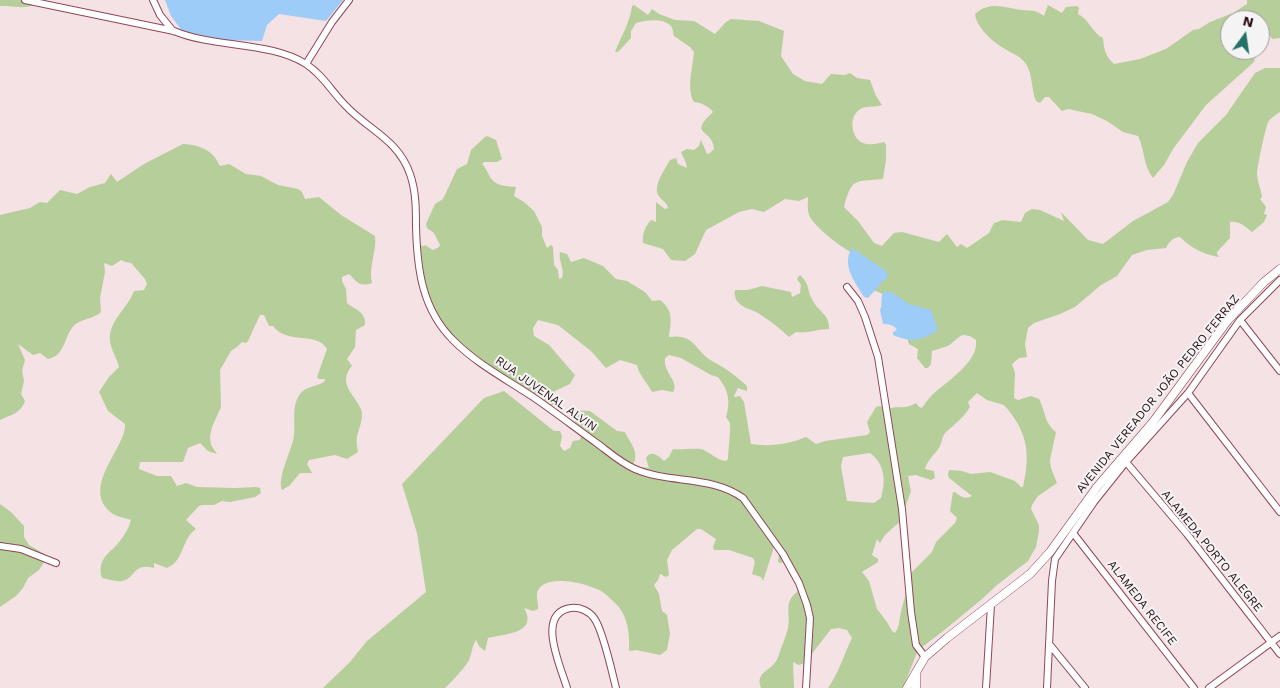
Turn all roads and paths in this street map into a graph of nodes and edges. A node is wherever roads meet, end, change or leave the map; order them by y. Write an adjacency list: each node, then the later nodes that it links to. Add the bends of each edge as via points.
1 (25, 0): 4 (street, RUA JUVENAL ALVIN)
2 (153, 0): 4 (street)
3 (349, 0): 5 (street)
4 (174, 32): 5 (street, RUA JUVENAL ALVIN, via 266,50)
5 (306, 64): 26 (street, RUA JUVENAL ALVIN, via 330,85 344,105 394,146 404,161 414,188 417,252 424,290 432,313 454,342 620,461 653,475 723,487 743,498 783,554 807,605 810,618)
6 (1280, 269): 17 (main road, AVENIDA VEREADOR JOÃO PEDRO FERRAZ, via 1228,320 1153,422 1097,487 1050,552 1030,574)
7 (1280, 280): 9 (street)
8 (847, 287): 22 (street, via 858,301 878,357 902,509 916,645)
9 (1240, 320): 10 (street); 11 (street)
10 (1280, 371)
11 (1188, 394): 12 (street); 13 (street)
12 (1126, 462): 14 (street); 19 (street, ALAMEDA PORTO ALEGRE)
13 (1280, 512)
14 (1073, 533): 20 (street, via 1055,559); 32 (street, ALAMEDA RECIFE)
15 (0, 546): 16 (street, via 20,549)
16 (56, 563)
17 (991, 605): 22 (main road, AVENIDA VEREADOR JOÃO PEDRO FERRAZ); 29 (street)
18 (1280, 636): 19 (street)
19 (1271, 642): 21 (street, ALAMEDA PORTO ALEGRE); 33 (street)
20 (1050, 645): 30 (street); 31 (street)
21 (1280, 654)
22 (925, 657): 23 (main road, AVENIDA VEREADOR JOÃO PEDRO FERRAZ)
23 (916, 675): 27 (main road, AVENIDA VEREADOR JOÃO PEDRO FERRAZ); 28 (main road, AVENIDA VEREADOR JOÃO PEDRO FERRAZ)
24 (567, 688): 25 (street, via 551,631 557,615 575,607 595,618)
25 (616, 688)
26 (806, 688)
27 (907, 688)
28 (916, 688)
29 (986, 688)
30 (1048, 688)
31 (1085, 688)
32 (1194, 688)
33 (1209, 688)

